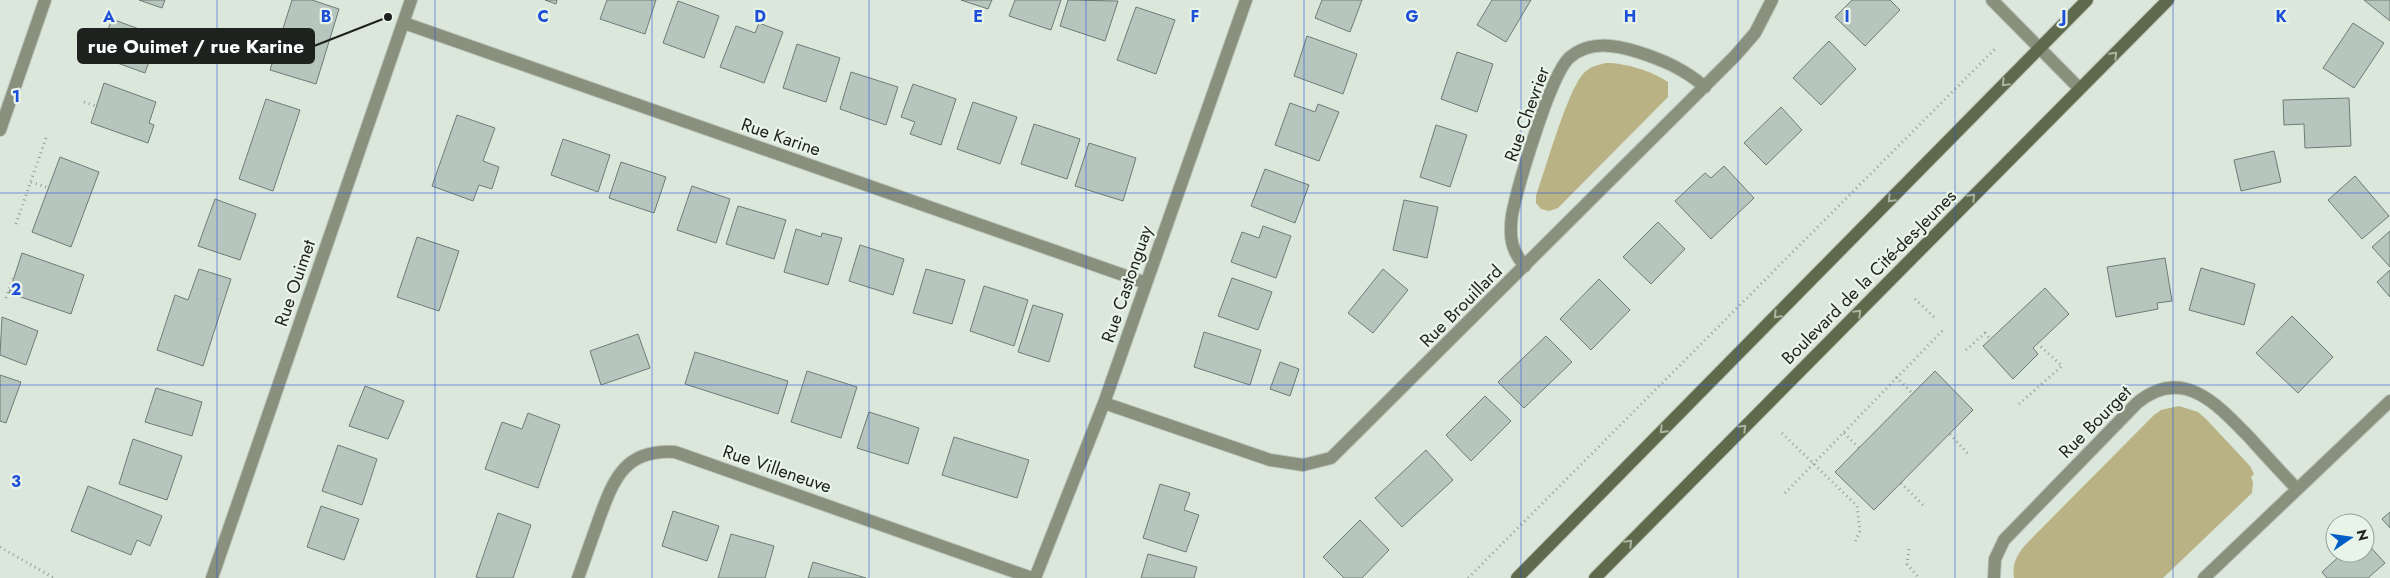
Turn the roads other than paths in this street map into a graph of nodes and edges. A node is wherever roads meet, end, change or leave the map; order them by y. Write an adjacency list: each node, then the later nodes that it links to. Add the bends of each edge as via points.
1 (45, 0): 12 (street)
2 (411, 0): 8 (street, Rue Ouimet)
3 (1246, 0): 14 (street, Rue Castonguay)
4 (1772, 0): 10 (street, Rue Brouillard, via 1756,33)
5 (1992, 0): 9 (street)
6 (2087, 0): 9 (main road)
7 (2168, 0): 11 (main road, Boulevard de la Cité-des-Jeunes, one-way to 7)
8 (404, 23): 14 (street, Rue Karine); 18 (street, Rue Ouimet)
9 (2039, 48): 11 (street); 21 (main road, one-way to 21)
10 (1704, 87): 13 (street, Rue Brouillard); 13 (street, Rue Chevrier, via 1672,64 1617,45 1593,47 1570,58 1554,81 1512,215 1512,247)
11 (2078, 88): 22 (main road, Boulevard de la Cité-des-Jeunes, one-way to 11)
12 (0, 130)
13 (1525, 266): 16 (street, Rue Brouillard, via 1343,447 1331,458 1318,463 1303,465 1270,460)
14 (1146, 283): 16 (street, Rue Castonguay)
15 (2390, 401): 17 (street)
16 (1104, 403): 20 (street, Rue Castonguay)
17 (2297, 489): 23 (street, Rue Bourget, via 2223,409 2203,394 2178,388 2153,392 2137,404 2004,540 1995,559); 24 (street)
18 (212, 578)
19 (578, 578): 20 (street, Rue Villeneuve, via 614,480 634,460 661,451 675,452)
20 (1034, 578)
21 (1517, 578)
22 (1595, 578)
23 (1994, 578)
24 (2204, 578)

